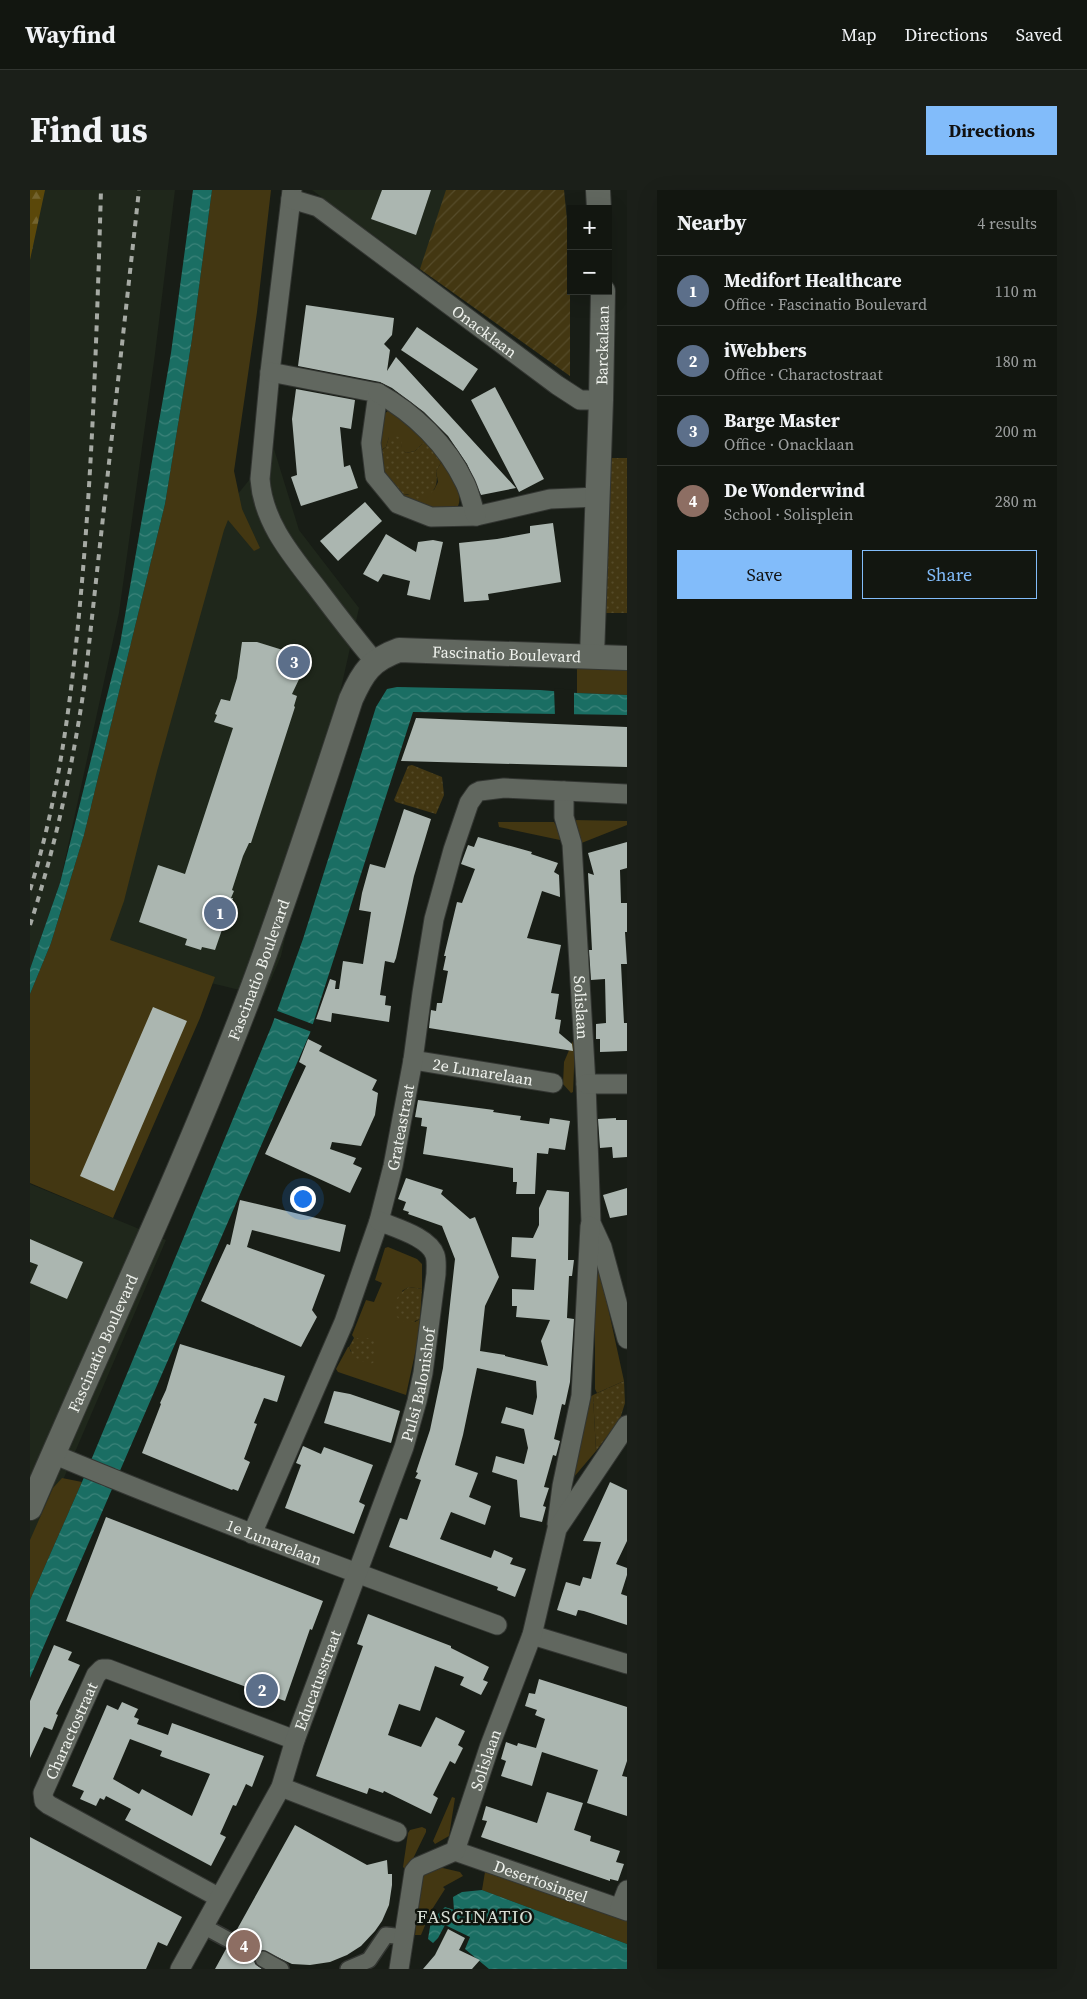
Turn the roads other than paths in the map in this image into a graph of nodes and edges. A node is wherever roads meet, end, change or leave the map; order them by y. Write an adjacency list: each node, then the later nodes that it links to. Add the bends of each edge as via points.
1 (598, 190): 3 (street)
2 (292, 194): 5 (street, Onacklaan); 7 (street, Onacklaan, via 318,207 557,385 580,400)
3 (600, 205)
4 (603, 295): 7 (street, Barckalaan)
5 (270, 372): 6 (street); 12 (street, Onacklaan, via 260,479 263,503 286,548)
6 (378, 393): 9 (street, via 419,421 443,448 465,483); 9 (street, via 371,443 375,476 398,504 431,517)
7 (601, 400): 8 (street)
8 (598, 497): 9 (street, via 550,499); 10 (street)
9 (476, 516)
10 (592, 656): 11 (street, Fascinatio Boulevard); 12 (street, Fascinatio Boulevard, via 400,650)
11 (627, 658)
12 (375, 662): 23 (street, Fascinatio Boulevard, via 366,670 351,699 281,911 243,1011)
13 (564, 791): 14 (street); 15 (street, Grateastraat, via 492,789 476,794 469,803 434,919); 17 (street, Solislaan, via 564,817 572,844)
14 (627, 794)
15 (413, 1060): 16 (street, 2e Lunarelaan); 19 (street, Grateastraat)
16 (553, 1083)
17 (586, 1084): 18 (street); 20 (street, Solislaan)
18 (627, 1084)
19 (379, 1221): 26 (street, Grateastraat, via 344,1322); 27 (street, Pulsi Balonishof, via 414,1235 430,1246 435,1254 436,1274 418,1401)
20 (591, 1223): 21 (street, Solislaan, via 602,1247); 25 (street, Solislaan, via 581,1396 562,1486)
21 (627, 1339)
22 (627, 1425): 25 (street, Solislaan)
23 (61, 1458): 24 (street, Fascinatio Boulevard); 26 (street, 1e Lunarelaan)
24 (30, 1508)
25 (557, 1529): 29 (street, Solislaan)
26 (252, 1534): 27 (street, 1e Lunarelaan)
27 (358, 1574): 28 (street, 1e Lunarelaan); 31 (street, Educatusstraat)
28 (497, 1625)
29 (532, 1635): 30 (street); 34 (street, Solislaan)
30 (627, 1664)
31 (296, 1740): 32 (street, Educatusstraat); 36 (street, Charactostraat, via 108,1669 102,1669 96,1675 44,1793 44,1801)
32 (281, 1787): 33 (street); 36 (street, Educatusstraat)
33 (397, 1832)
34 (454, 1851): 37 (street, Desertosingel); 39 (street, via 418,1867 414,1872)
35 (627, 1890): 37 (street)
36 (218, 1897): 38 (street, Educatusstraat)
37 (623, 1909)
38 (203, 1926): 40 (street); 42 (street, Educatusstraat)
39 (404, 1937): 44 (street, via 386,1935 369,1960); 45 (street)
40 (240, 1946)
41 (263, 1959): 43 (street)
42 (180, 1969)
43 (281, 1969)
44 (348, 1969)
45 (399, 1969)

